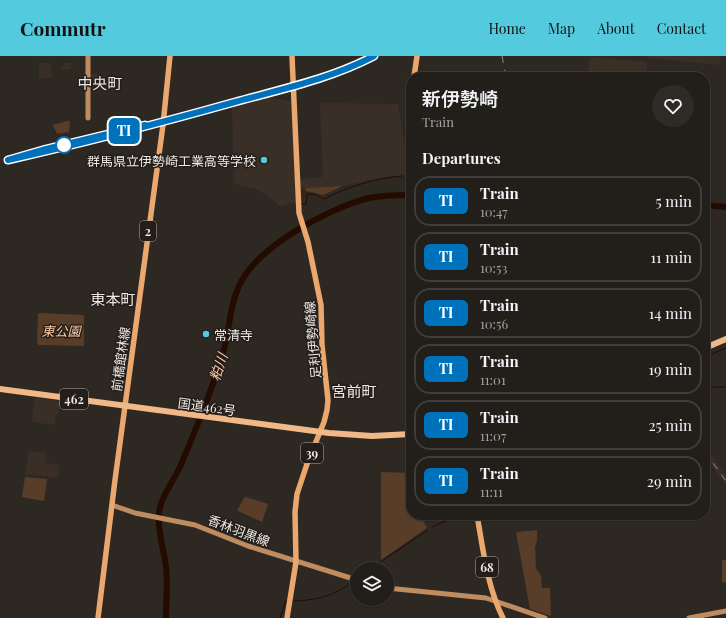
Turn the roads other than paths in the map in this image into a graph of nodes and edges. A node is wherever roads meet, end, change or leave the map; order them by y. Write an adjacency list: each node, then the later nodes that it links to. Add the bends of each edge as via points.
1 (170, 56): 10 (main road, 前橋館林線 / 2)
2 (292, 56): 11 (main road, 足利伊勢崎線 / 39, via 298,206 321,305 322,344 328,395 327,414)
3 (417, 56): 5 (main road)
4 (88, 58): 6 (main road)
5 (415, 72)
6 (88, 118)
7 (726, 339): 8 (highway)
8 (710, 346)
9 (0, 389): 10 (highway, 国道462号 / 462)
10 (125, 406): 11 (highway, 国道462号 / 462); 13 (main road, 前橋館林線 / 2)
11 (321, 432): 12 (highway, 国道462号 / 462, via 351,435); 15 (main road, 足利伊勢崎線 / 39, via 297,494)
12 (406, 434)
13 (112, 505): 15 (main road, 香林羽黒線, via 135,513 195,525); 20 (main road, 前橋館林線 / 2)
14 (477, 520): 18 (main road, 68)
15 (296, 562): 16 (main road, 香林羽黒線); 21 (main road, 足利伊勢崎線 / 39)
16 (350, 578)
17 (394, 589): 18 (main road)
18 (496, 601): 22 (main road, 68); 23 (main road)
19 (726, 611): 24 (main road)
20 (98, 618)
21 (287, 618)
22 (503, 618)
23 (545, 618)
24 (689, 618)

